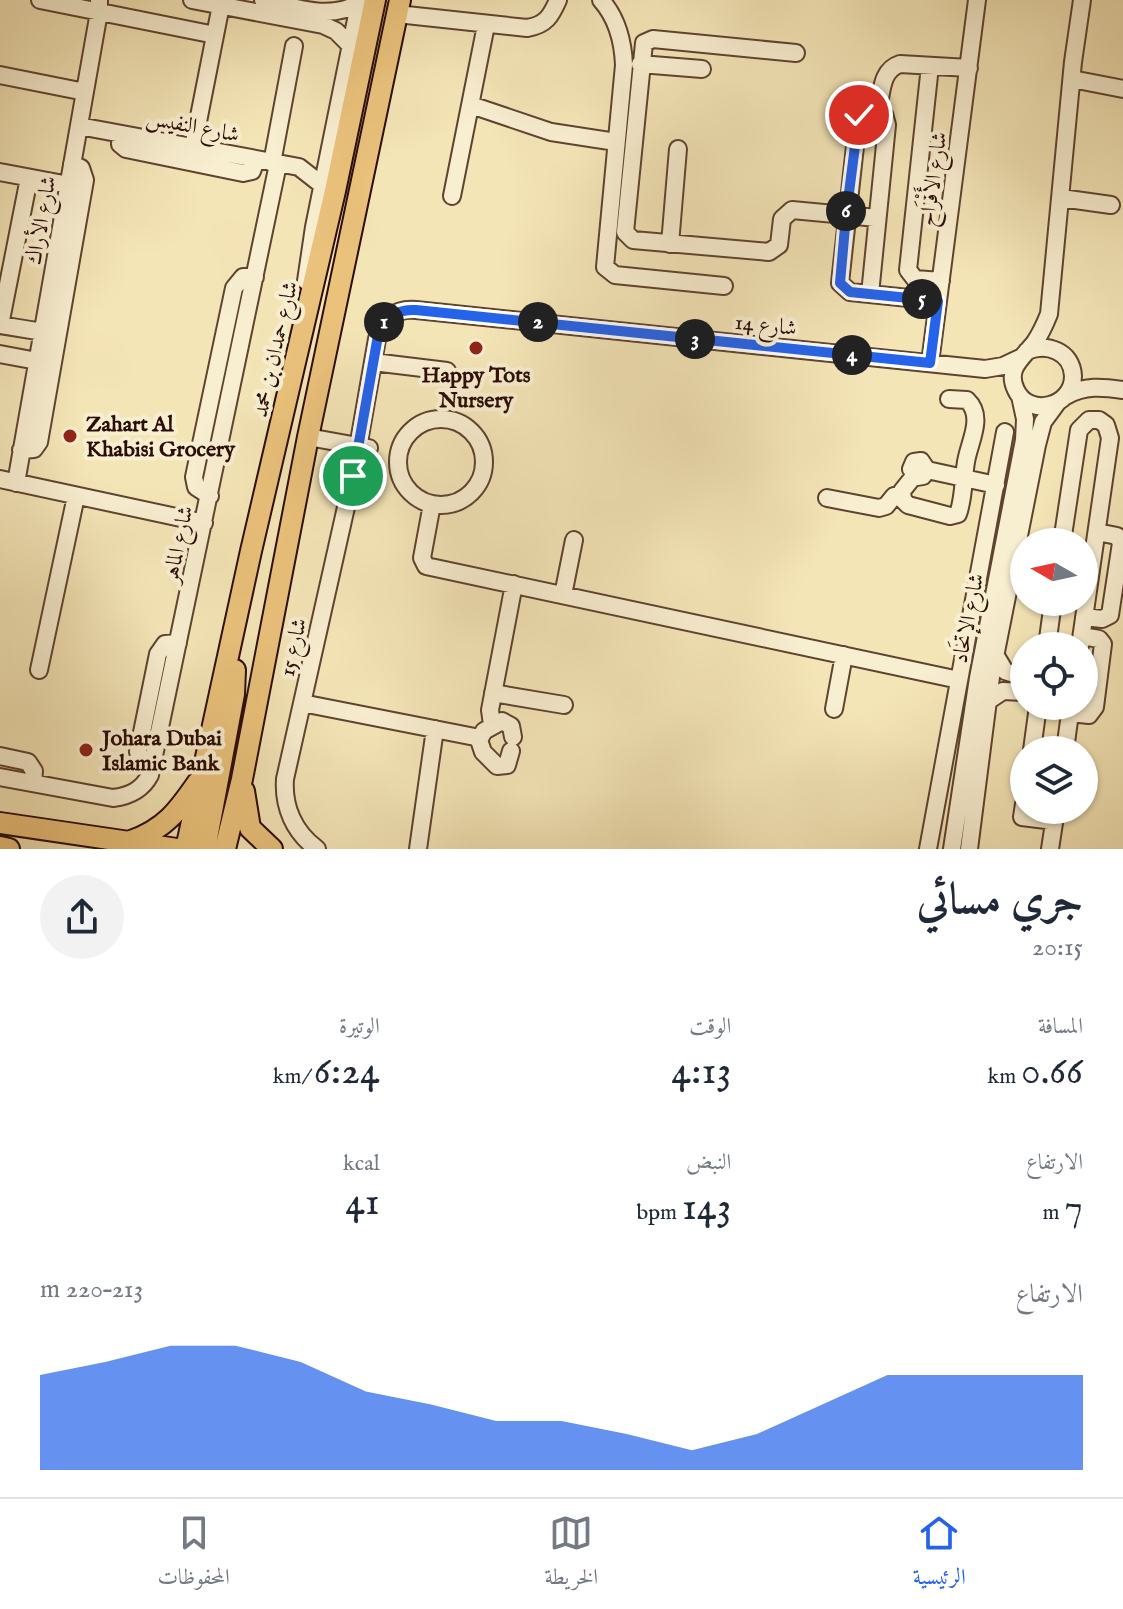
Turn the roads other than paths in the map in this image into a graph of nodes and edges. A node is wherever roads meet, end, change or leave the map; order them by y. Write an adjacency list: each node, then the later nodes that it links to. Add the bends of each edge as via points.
1 (40, 0): 9 (street)
2 (192, 0): 10 (street)
3 (263, 0): 8 (street, via 327,13)
4 (558, 0): 12 (street, via 539,25)
5 (601, 0): 29 (street, via 612,14 624,54)
6 (977, 0): 19 (street, شارع الأَفْرَاح)
7 (1082, 0): 22 (street)
8 (365, 1): 15 (street); 53 (main road, شارع حمدان بن محمد)
9 (101, 4): 13 (street); 24 (street, شارع الأراك)
10 (221, 5): 13 (street); 15 (street, via 323,25)
11 (399, 7): 12 (street); 70 (main road)
12 (486, 25): 25 (street)
13 (215, 35): 30 (street)
14 (294, 46): 33 (street, شارع الماهر)
15 (351, 46): 32 (street)
16 (796, 53): 17 (street, via 649,39 642,45)
17 (640, 64): 20 (street); 45 (street, via 624,229 633,240)
18 (930, 66): 19 (street); 26 (street, via 890,68); 46 (street, via 908,270 915,279)
19 (969, 68): 46 (street, شارع الأَفْرَاح)
20 (702, 69)
21 (0, 75): 24 (street)
22 (1072, 79): 23 (street); 41 (street)
23 (1123, 89)
24 (85, 92): 27 (street, شارع الأراك)
25 (471, 105): 29 (street, via 551,132); 40 (street)
26 (878, 109): 43 (street, via 865,109 858,119); 44 (street, via 887,125)
27 (79, 126): 28 (street, شارع النفيس); 34 (street, شارع الأراك)
28 (121, 134): 30 (street, شارع النفيس); 33 (street, via 120,144 126,149 243,173)
29 (616, 142): 47 (street, via 607,270)
30 (193, 147): 33 (street, شارع النفيس)
31 (678, 149): 45 (street)
32 (329, 153): 35 (street); 39 (street)
33 (269, 162): 35 (street, شارع النفيس); 82 (street, شارع الماهر, via 255,277)
34 (72, 164): 38 (street, شارع الأراك); 73 (street, via 81,168 85,180 42,427 37,447)
35 (299, 167): 39 (street, شارع النفيس)
36 (0, 172): 37 (street)
37 (29, 178): 38 (street); 52 (street)
38 (69, 185): 54 (street, شارع الأراك)
39 (322, 185): 53 (street)
40 (452, 196)
41 (1061, 198): 42 (street); 51 (street)
42 (1111, 205)
43 (846, 216): 44 (street); 45 (street, via 789,211 782,219 779,245 769,252); 48 (street, via 840,283 850,292)
44 (877, 218): 48 (street)
45 (670, 244)
46 (941, 281): 49 (street, شارع الأَفْرَاح)
47 (724, 286)
48 (870, 294): 49 (street)
49 (938, 301): 60 (street, شارع الأَفْرَاح)
50 (399, 311): 59 (street, شارع 15, via 379,330); 60 (street, شارع 14)
51 (1049, 314): 55 (street); 57 (street)
52 (0, 325): 54 (street)
53 (303, 328): 92 (main road, شارع حمدان بن محمد)
54 (43, 332): 58 (street, شارع الأراك)
55 (1061, 353): 57 (street, via 1045,347); 61 (street)
56 (0, 354): 58 (street)
57 (1024, 354): 62 (street, شارع 14); 66 (street, via 1013,373)
58 (37, 361): 73 (street, شارع الأراك)
59 (373, 362): 63 (street); 72 (street, شارع 15)
60 (930, 363): 62 (street, شارع 14)
61 (1071, 368): 64 (street); 68 (street, via 1073,377)
62 (985, 369): 66 (street, شارع 14)
63 (447, 371)
64 (1102, 387): 65 (street); 68 (street, via 1075,390)
65 (1123, 390)
66 (1018, 393): 68 (street, via 1042,407); 126 (street, شارع الإتحَاد, via 1024,440 978,678)
67 (949, 399): 75 (street, via 967,400 974,410)
68 (1062, 399): 94 (street, شارع الإتحَاد, via 1040,432)
69 (1005, 432): 77 (street)
70 (308, 437): 72 (street); 111 (main road)
71 (1116, 445): 83 (street, via 1103,422 1089,420 1082,426); 84 (street)
72 (369, 448): 74 (street); 102 (street, شارع 15)
73 (21, 450): 76 (street, شارع الأراك)
74 (399, 453): 81 (street, via 405,486); 81 (street, via 411,431 433,419 458,422 477,438 484,462 477,487 457,502)
75 (964, 478): 77 (street); 78 (street, via 920,473); 78 (street, via 960,510 954,516 912,507)
76 (8, 481): 79 (street)
77 (996, 485): 97 (street)
78 (902, 495): 80 (street, via 881,508)
79 (76, 496): 82 (street); 95 (street)
80 (827, 498)
81 (432, 504): 87 (street, via 424,564)
82 (204, 523): 112 (street, شارع الماهر, via 146,783 122,797)
83 (1064, 528)
84 (1098, 528)
85 (1098, 532): 89 (street, via 1120,538 1110,615)
86 (574, 540): 88 (street)
87 (514, 584): 88 (street); 100 (street)
88 (563, 595): 93 (street)
89 (1084, 617): 90 (street)
90 (1082, 632)
91 (1098, 639): 98 (street, via 1103,644)
92 (230, 646): 109 (main road, شارع حمدان بن محمد); 120 (main road, via 235,683)
93 (844, 655): 97 (street); 104 (street)
94 (996, 656): 96 (street); 101 (street, شارع الإتحَاد)
95 (39, 670)
96 (1010, 673)
97 (959, 680): 125 (street)
98 (1098, 683)
99 (1010, 691): 101 (street)
100 (493, 693): 103 (street); 105 (street)
101 (988, 701): 127 (street, شارع الإتحَاد)
102 (302, 703): 106 (street); 123 (street, شارع 15, via 284,791 294,824)
103 (564, 705)
104 (834, 709)
105 (492, 725): 107 (street); 107 (street, via 502,721 513,730 507,765 497,766 481,748)
106 (435, 729): 107 (street); 124 (street)
107 (480, 738)
108 (0, 756): 112 (street, via 28,762)
109 (202, 775): 115 (main road, via 157,830); 119 (main road, شارع حمدان بن محمد)
110 (0, 777): 112 (street, شارع الماهر)
111 (242, 779): 121 (main road); 122 (main road, via 250,828)
112 (33, 783)
113 (0, 823): 115 (main road)
114 (1054, 824): 128 (street)
115 (130, 842): 118 (main road)
116 (0, 847): 117 (main road)
117 (9, 849)
118 (177, 849)
119 (186, 849)
120 (205, 849)
121 (225, 849)
122 (272, 849)
123 (317, 849)
124 (418, 849)
125 (928, 849)
126 (952, 849)
127 (969, 849)
128 (1050, 849)

